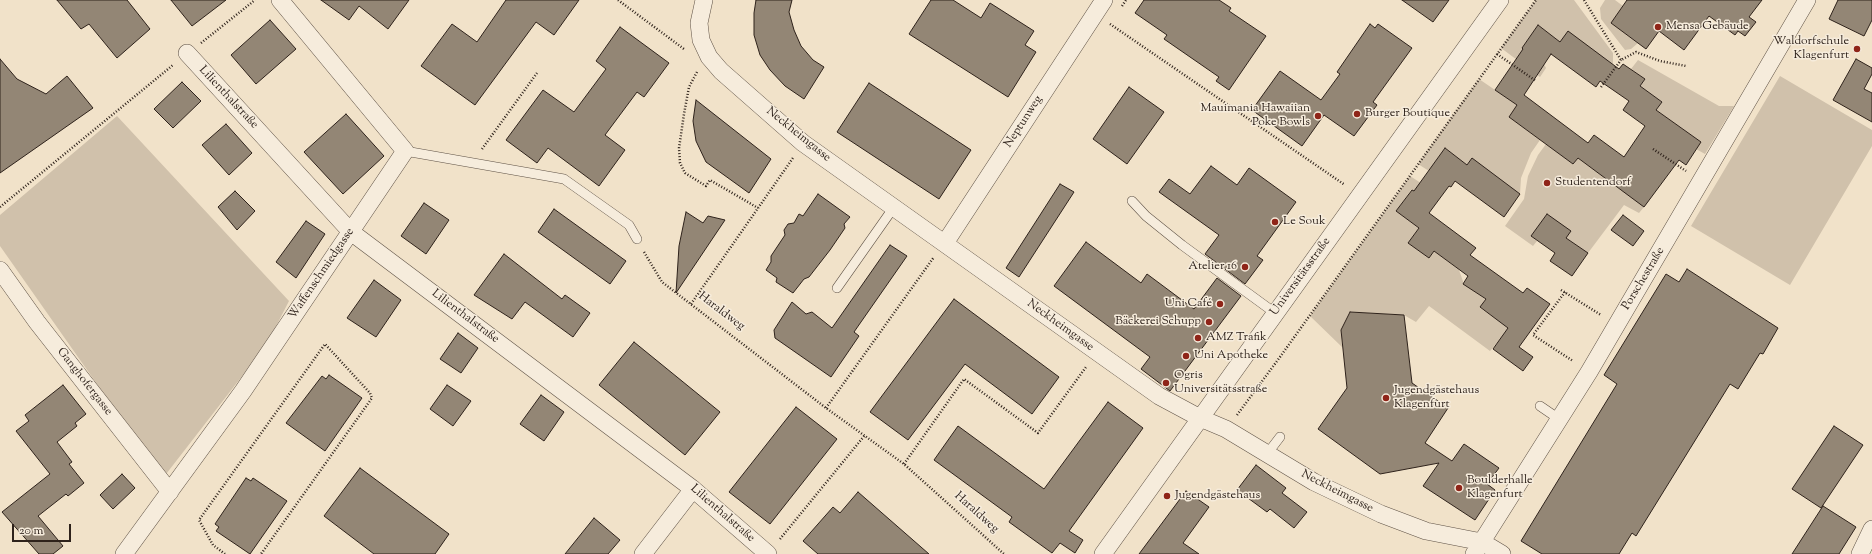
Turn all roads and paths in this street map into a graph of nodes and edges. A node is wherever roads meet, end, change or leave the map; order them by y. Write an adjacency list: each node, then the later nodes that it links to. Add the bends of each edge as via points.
1 (255, 0): 11 (path)
2 (280, 0): 21 (street)
3 (618, 0): 10 (path)
4 (704, 0): 15 (street, Neckheimgasse, via 699,23 701,40 709,57)
5 (1500, 0): 24 (street, Universitätsstraße)
6 (1536, 0): 12 (path)
7 (1584, 0): 13 (path)
8 (1807, 0): 23 (street, Porschestraße)
9 (1099, 6): 24 (path); 31 (street, Neptunweg)
10 (688, 52)
11 (187, 53): 26 (path); 29 (street, Lilienthalstraße)
12 (1497, 54): 17 (path); 45 (path)
13 (1621, 60): 14 (path, via 1636,52 1660,61); 18 (path)
14 (1686, 66)
15 (721, 71): 19 (street, Neckheimgasse); 28 (path, via 703,62 689,87 678,148 680,163 685,173 706,186 710,180)
16 (537, 73): 22 (path)
17 (1536, 81)
18 (1601, 87)
19 (803, 143): 27 (street, Neckheimgasse); 28 (path)
20 (1653, 149): 23 (path)
21 (405, 151): 22 (lane); 29 (street, Waffenschmiedgasse)
22 (472, 163): 30 (lane, via 564,179 629,225)
23 (1701, 182): 38 (street, Porschestraße)
24 (1360, 196): 37 (street, Universitätsstraße)
25 (1132, 201): 37 (lane, via 1146,216 1182,245)
26 (0, 207)
27 (894, 207): 31 (street, Neckheimgasse); 33 (lane)
28 (758, 208): 36 (path)
29 (351, 232): 50 (street, Lilienthalstraße); 51 (street, Waffenschmiedgasse, via 243,391)
30 (636, 239): 36 (path, Haraldweg, via 662,282)
31 (944, 243): 39 (street, Neckheimgasse); 42 (path)
32 (0, 270): 51 (street, Ganghofergasse, via 37,322)
33 (837, 288)
34 (1561, 290): 35 (path)
35 (1565, 292): 38 (path); 40 (path, via 1533,335)
36 (691, 304): 42 (path, Haraldweg)
37 (1275, 313): 43 (street, Universitätsstraße)
38 (1616, 325): 40 (street, Porschestraße)
39 (1097, 352): 43 (street, Neckheimgasse, via 1159,396); 49 (path, via 1038,433 964,378)
40 (1589, 372): 44 (street, Porschestraße)
41 (1540, 406): 44 (lane)
42 (826, 408): 46 (path, Haraldweg)
43 (1200, 418): 45 (street, Neckheimgasse); 60 (street, Universitätsstraße)
44 (1559, 419): 53 (street, Porschestraße)
45 (1226, 429): 48 (street, Neckheimgasse)
46 (865, 435): 49 (path, Haraldweg); 58 (path)
47 (1280, 436): 48 (lane)
48 (1267, 454): 53 (street, Neckheimgasse, via 1314,482 1381,514)
49 (904, 464): 59 (path, Haraldweg)
50 (693, 489): 57 (street); 58 (street, Lilienthalstraße)
51 (170, 492): 54 (street, Waffenschmiedgasse)
52 (1872, 529): 62 (street)
53 (1478, 548): 61 (street, Neckheimgasse)
54 (124, 554)
55 (225, 554): 56 (path, via 213,545 199,520 325,344 372,398)
56 (262, 554)
57 (643, 554)
58 (768, 554)
59 (1004, 554)
60 (1102, 554)
61 (1502, 554)
62 (1860, 554)

